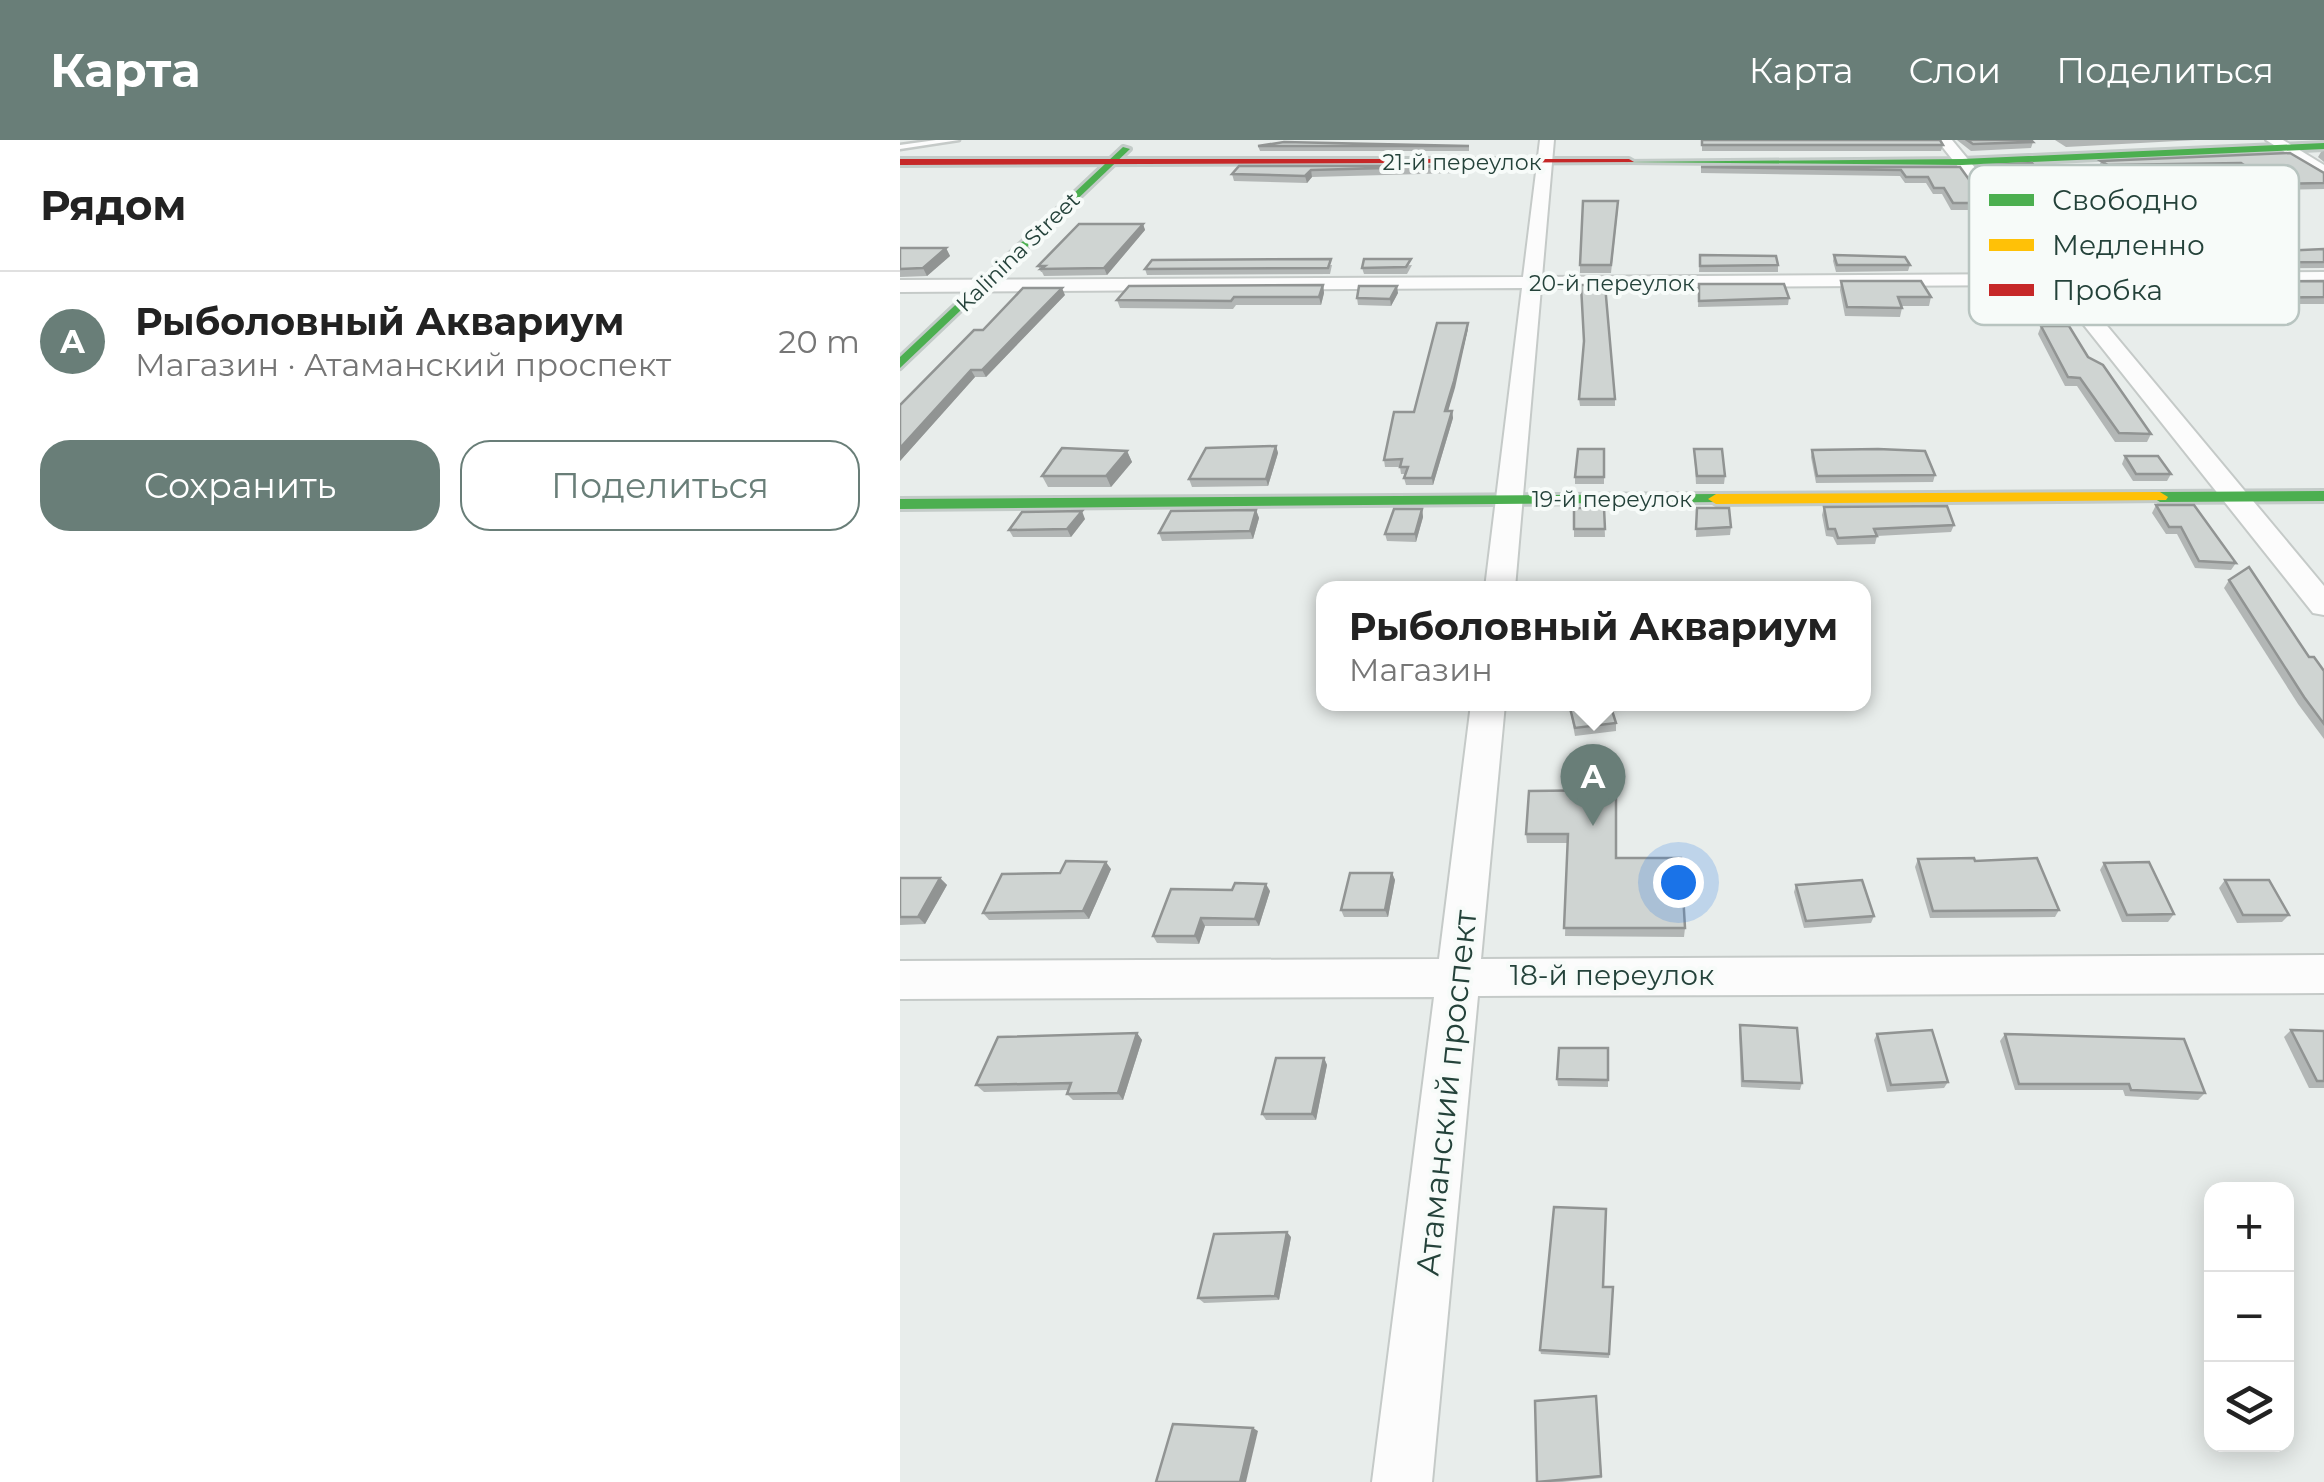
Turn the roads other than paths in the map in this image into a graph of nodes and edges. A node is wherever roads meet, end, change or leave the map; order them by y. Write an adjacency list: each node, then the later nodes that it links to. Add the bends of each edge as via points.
1 (954, 140): 6 (lane)
2 (1136, 140): 10 (street, Kalinina Street)
3 (1944, 140): 9 (street)
4 (2279, 144): 5 (street, 21-й переулок); 9 (street, 21-й переулок); 12 (street)
5 (2324, 146)
6 (900, 147)
7 (1546, 151): 9 (street, 21-й переулок); 10 (street, 21-й переулок); 16 (street)
8 (900, 162): 10 (street, 21-й переулок)
9 (1962, 162): 11 (street)
10 (1111, 164): 18 (street, Kalinina Street)
11 (1969, 171)
12 (2324, 172)
13 (2299, 278): 14 (street, 20-й переулок)
14 (2324, 278)
15 (1969, 282): 16 (street, 20-й переулок)
16 (1532, 283): 18 (street, 20-й переулок); 23 (street)
17 (900, 286): 18 (street, 20-й переулок)
18 (982, 286): 20 (street, Kalinina Street)
19 (2095, 325): 21 (street)
20 (900, 364)
21 (2235, 496): 22 (street, 19-й переулок); 23 (street, 19-й переулок); 26 (street)
22 (2324, 496)
23 (1509, 499): 24 (street, 19-й переулок); 25 (street)
24 (900, 504)
25 (1501, 581)
26 (2324, 606)
27 (1487, 711): 29 (street, Атаманский проспект)
28 (2324, 974): 29 (street, 18-й переулок)
29 (1460, 975): 30 (street, 18-й переулок); 31 (street, Атаманский проспект)
30 (900, 980)
31 (1402, 1482)

